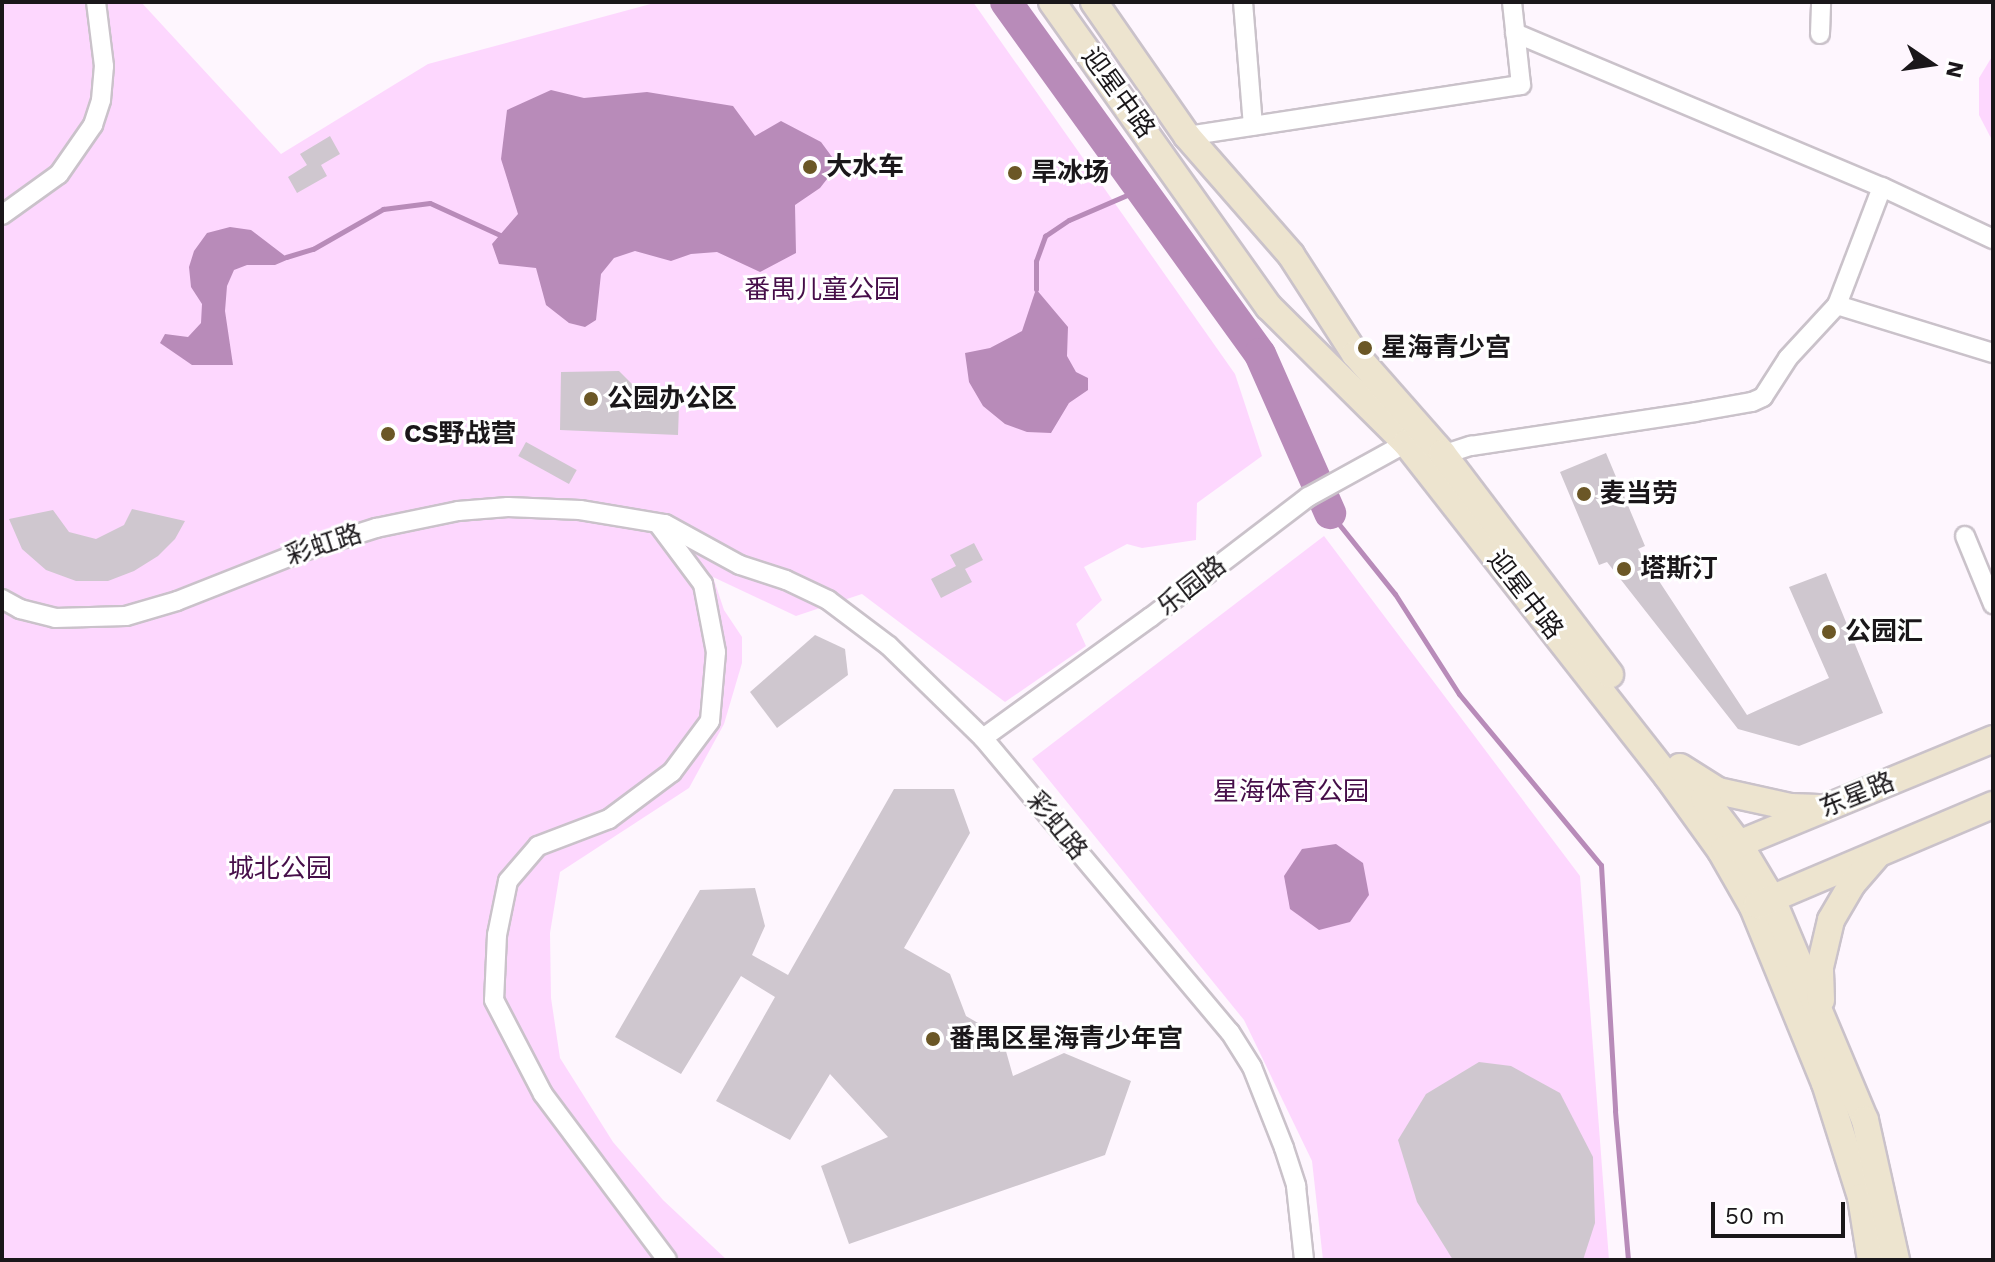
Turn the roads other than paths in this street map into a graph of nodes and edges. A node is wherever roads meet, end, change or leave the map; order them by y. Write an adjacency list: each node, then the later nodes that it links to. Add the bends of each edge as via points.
1 (96, 2): 12 (street, via 104,66 93,125 59,174)
2 (1052, 2): 16 (street, 迎星中路, via 1269,307)
3 (1094, 2): 10 (street, 迎星中路)
4 (1243, 2): 9 (street)
5 (1512, 2): 7 (street)
6 (1821, 2): 8 (street)
7 (1515, 33): 9 (street, via 1521,85); 11 (street)
8 (1820, 34)
9 (1253, 126): 10 (street)
10 (1187, 136): 17 (street, 迎星中路, via 1291,255)
11 (1882, 187): 13 (street); 14 (street)
12 (2, 215)
13 (1993, 239)
14 (1837, 305): 15 (street); 17 (street, via 1788,358 1763,397 1752,402)
15 (1993, 353)
16 (1406, 443): 17 (street, 迎星中路); 22 (street, 乐园路, via 1308,497)
17 (1432, 459): 24 (street, 迎星中路); 27 (street, 迎星中路, via 1667,776)
18 (657, 523): 20 (street, 彩虹路, via 580,510 458,511 376,528 126,616 55,618); 22 (street, 彩虹路, via 740,565 828,600 889,646); 31 (street, via 703,584 716,652 710,721 672,772 609,819 538,846 508,881 497,935 494,1000 543,1094)
19 (1965, 536): 21 (street)
20 (2, 599)
21 (1993, 604)
22 (983, 738): 32 (street, 彩虹路, via 1202,996 1252,1067 1296,1186)
23 (1993, 739): 26 (street, 东星路)
24 (1680, 767): 26 (street, via 1718,791 1791,807); 27 (street, 迎星中路)
25 (1993, 805): 28 (street)
26 (1826, 808): 27 (street, 东星路)
27 (1730, 847): 29 (street, 迎星中路)
28 (1880, 853): 29 (street); 30 (street, via 1852,884 1831,920 1820,967)
29 (1763, 903): 30 (street, 迎星中路); 33 (street, 迎星中路, via 1861,1197)
30 (1821, 1016): 34 (street, 迎星中路, via 1865,1120)
31 (667, 1260)
32 (1304, 1260)
33 (1871, 1260)
34 (1896, 1260)

